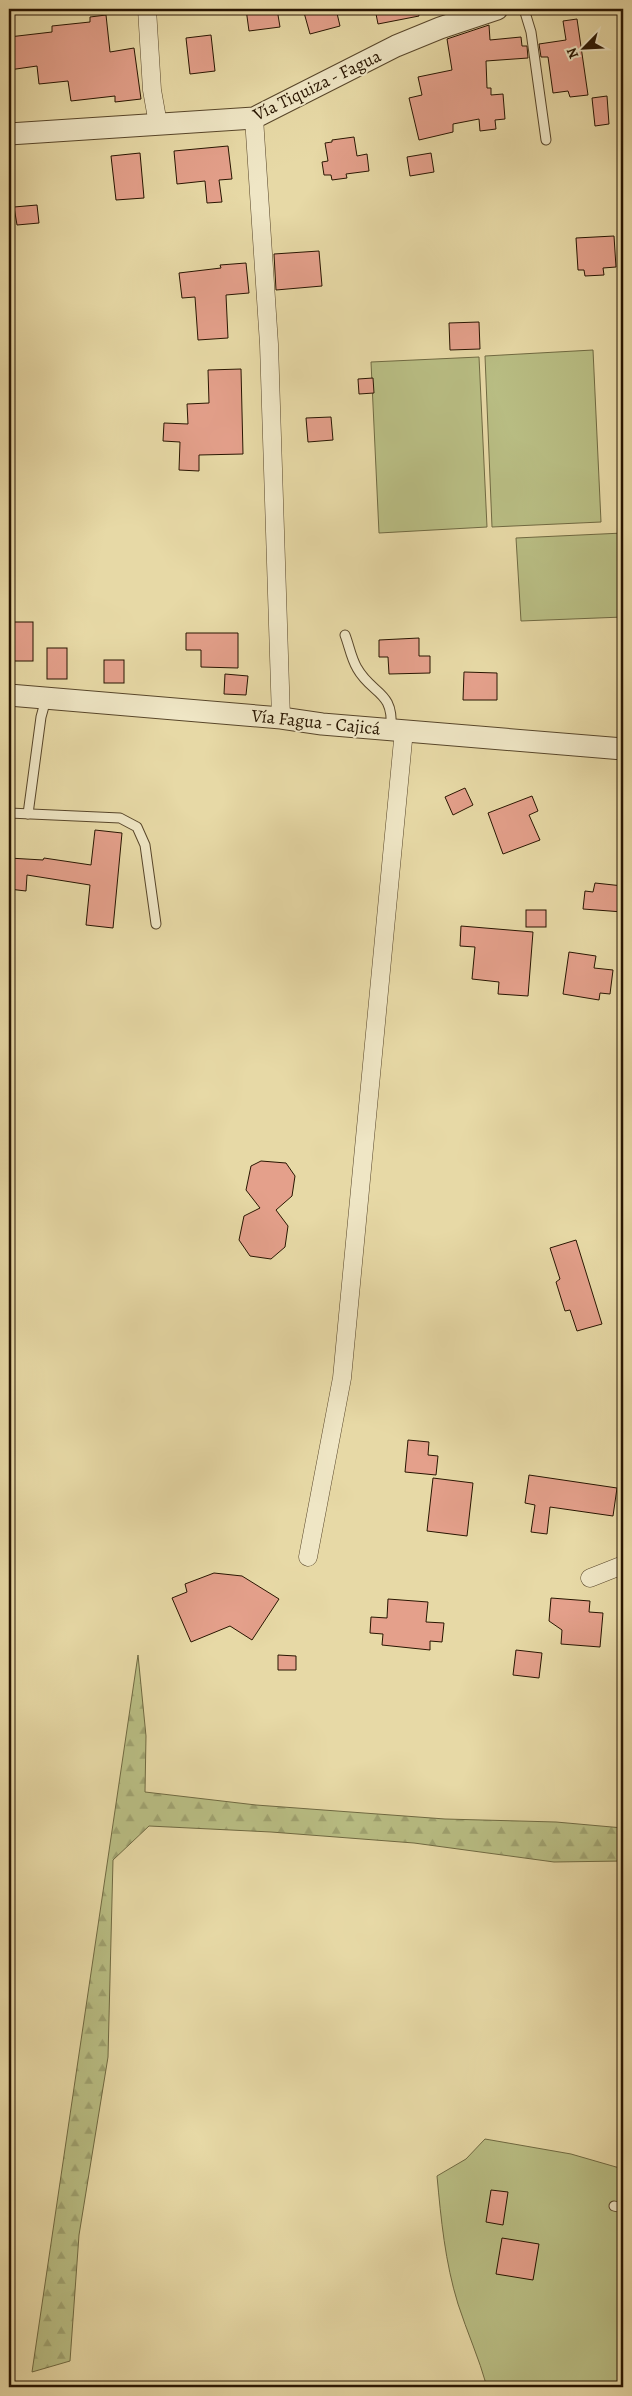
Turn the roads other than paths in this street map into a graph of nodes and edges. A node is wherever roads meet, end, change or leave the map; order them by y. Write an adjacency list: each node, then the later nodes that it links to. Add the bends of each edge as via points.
1 (147, 9): 5 (street, via 152,90)
2 (524, 9): 7 (lane, via 531,32)
3 (488, 10): 4 (street, Vía Tiquiza - Fagua)
4 (254, 118): 5 (street, Vía Tiquiza - Fagua); 11 (street, via 269,344)
5 (158, 124): 6 (street, Vía Tiquiza - Fagua)
6 (9, 134)
7 (546, 140)
8 (345, 635): 12 (lane, via 356,668 384,696)
9 (9, 695): 10 (street, Vía Fagua - Cajicá)
10 (46, 699): 11 (street, Vía Fagua - Cajicá); 15 (lane)
11 (281, 718): 12 (street, Vía Fagua - Cajicá)
12 (398, 729): 13 (street, Vía Fagua - Cajicá); 17 (street, via 342,1378)
13 (623, 749)
14 (9, 813): 15 (lane)
15 (28, 814): 16 (lane, via 120,818 137,827 145,845)
16 (156, 924)
17 (308, 1557)
18 (623, 1565): 19 (street)
19 (590, 1578)

